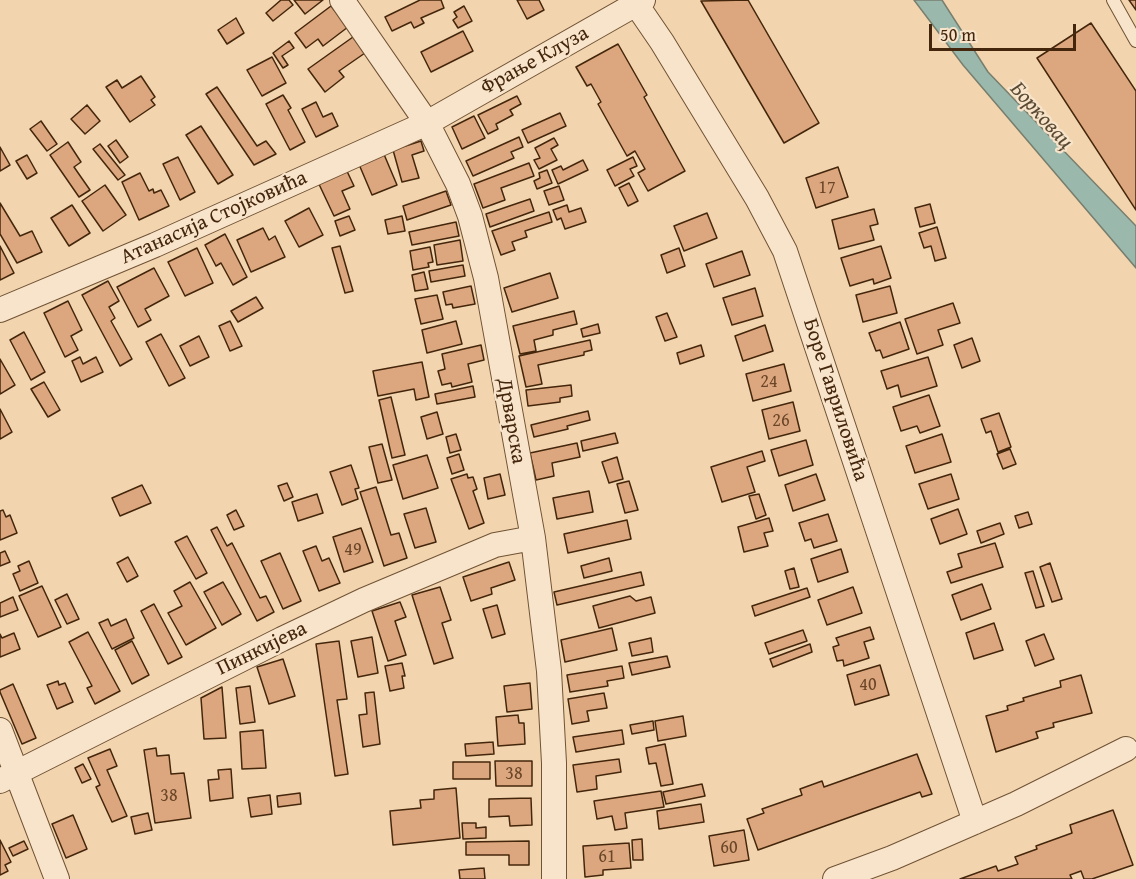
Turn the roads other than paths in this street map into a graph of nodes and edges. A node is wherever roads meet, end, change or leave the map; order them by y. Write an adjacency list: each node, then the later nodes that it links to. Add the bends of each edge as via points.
1 (342, 0): 5 (street, Дрварска)
2 (1113, 0): 4 (lane)
3 (640, 2): 5 (street, Фрање Клуза); 11 (street, Боре Гавриловића, via 785,251)
4 (1136, 41)
5 (427, 123): 6 (street, Атанасија Стојковића, via 154,246); 7 (street, Дрварска, via 458,184 486,278)
6 (0, 310)
7 (533, 538): 10 (street, Пинкијева, via 495,545 364,600); 13 (street, Дрварска, via 553,715)
8 (0, 730): 10 (street)
9 (1126, 749): 11 (street)
10 (8, 777): 12 (street)
11 (975, 822): 14 (street)
12 (57, 879)
13 (554, 879)
14 (835, 879)

